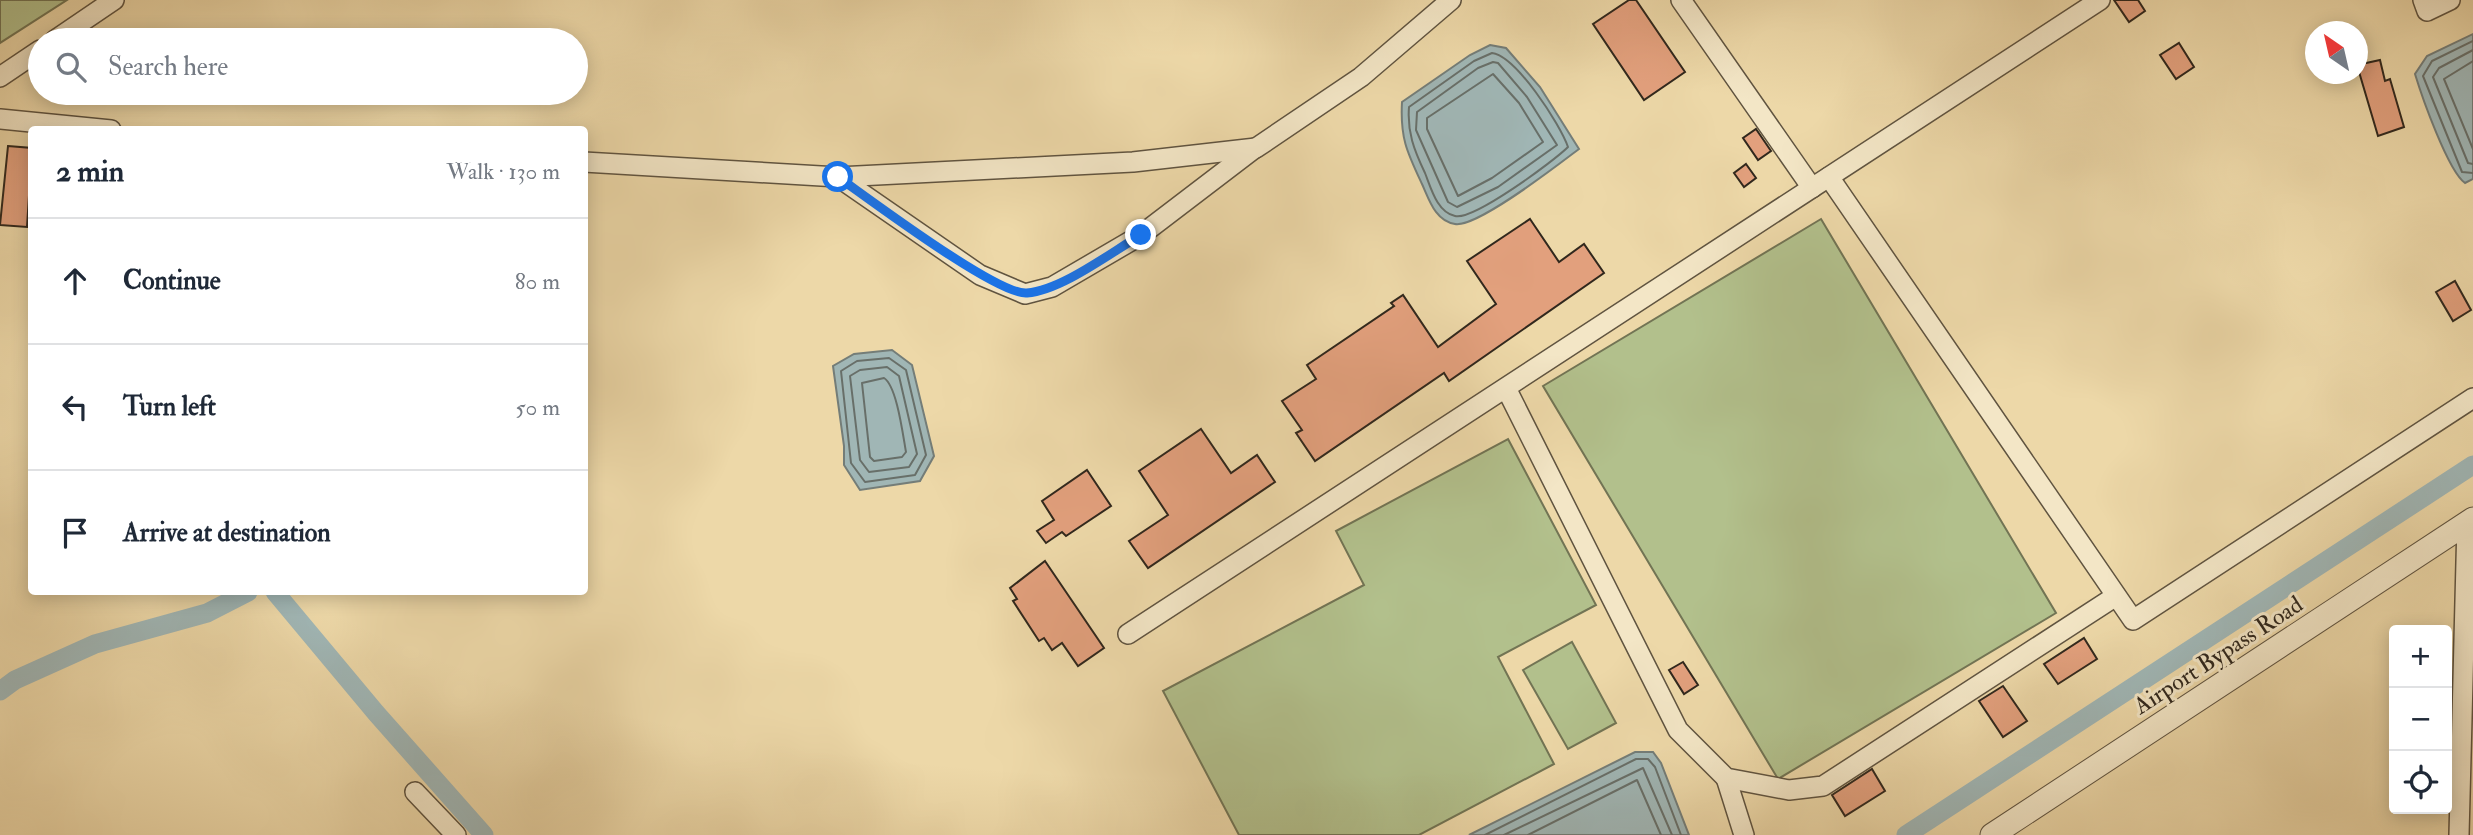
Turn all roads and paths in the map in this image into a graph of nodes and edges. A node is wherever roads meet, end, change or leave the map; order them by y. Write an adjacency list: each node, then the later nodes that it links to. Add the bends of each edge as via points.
1 (114, 0): 8 (street)
2 (1451, 0): 13 (street, via 1361,77)
3 (1681, 0): 17 (street)
4 (2100, 0): 7 (street)
5 (2423, 0): 6 (street, via 2427,11)
6 (2450, 0)
7 (2069, 8): 16 (street)
8 (73, 28)
9 (28, 58): 10 (street)
10 (0, 77)
11 (0, 119): 12 (street)
12 (71, 126)
13 (1256, 148): 15 (street, via 1133,162); 15 (street, via 1141,235 1052,287 1025,294 980,275)
14 (588, 162): 15 (street)
15 (838, 177)
16 (1829, 177): 17 (street); 21 (street)
17 (1812, 188): 18 (street)
18 (1506, 388): 22 (street); 23 (street, via 1678,730)
19 (2473, 398): 21 (street, via 2133,620)
20 (2470, 521): 27 (street, Airport Bypass Road); 28 (street)
21 (2116, 596): 23 (street, via 1824,786 1789,790)
22 (1128, 634)
23 (1726, 778): 26 (street)
24 (415, 792): 25 (street)
25 (456, 835)
26 (1744, 835)
27 (1992, 835)
28 (2459, 835)

